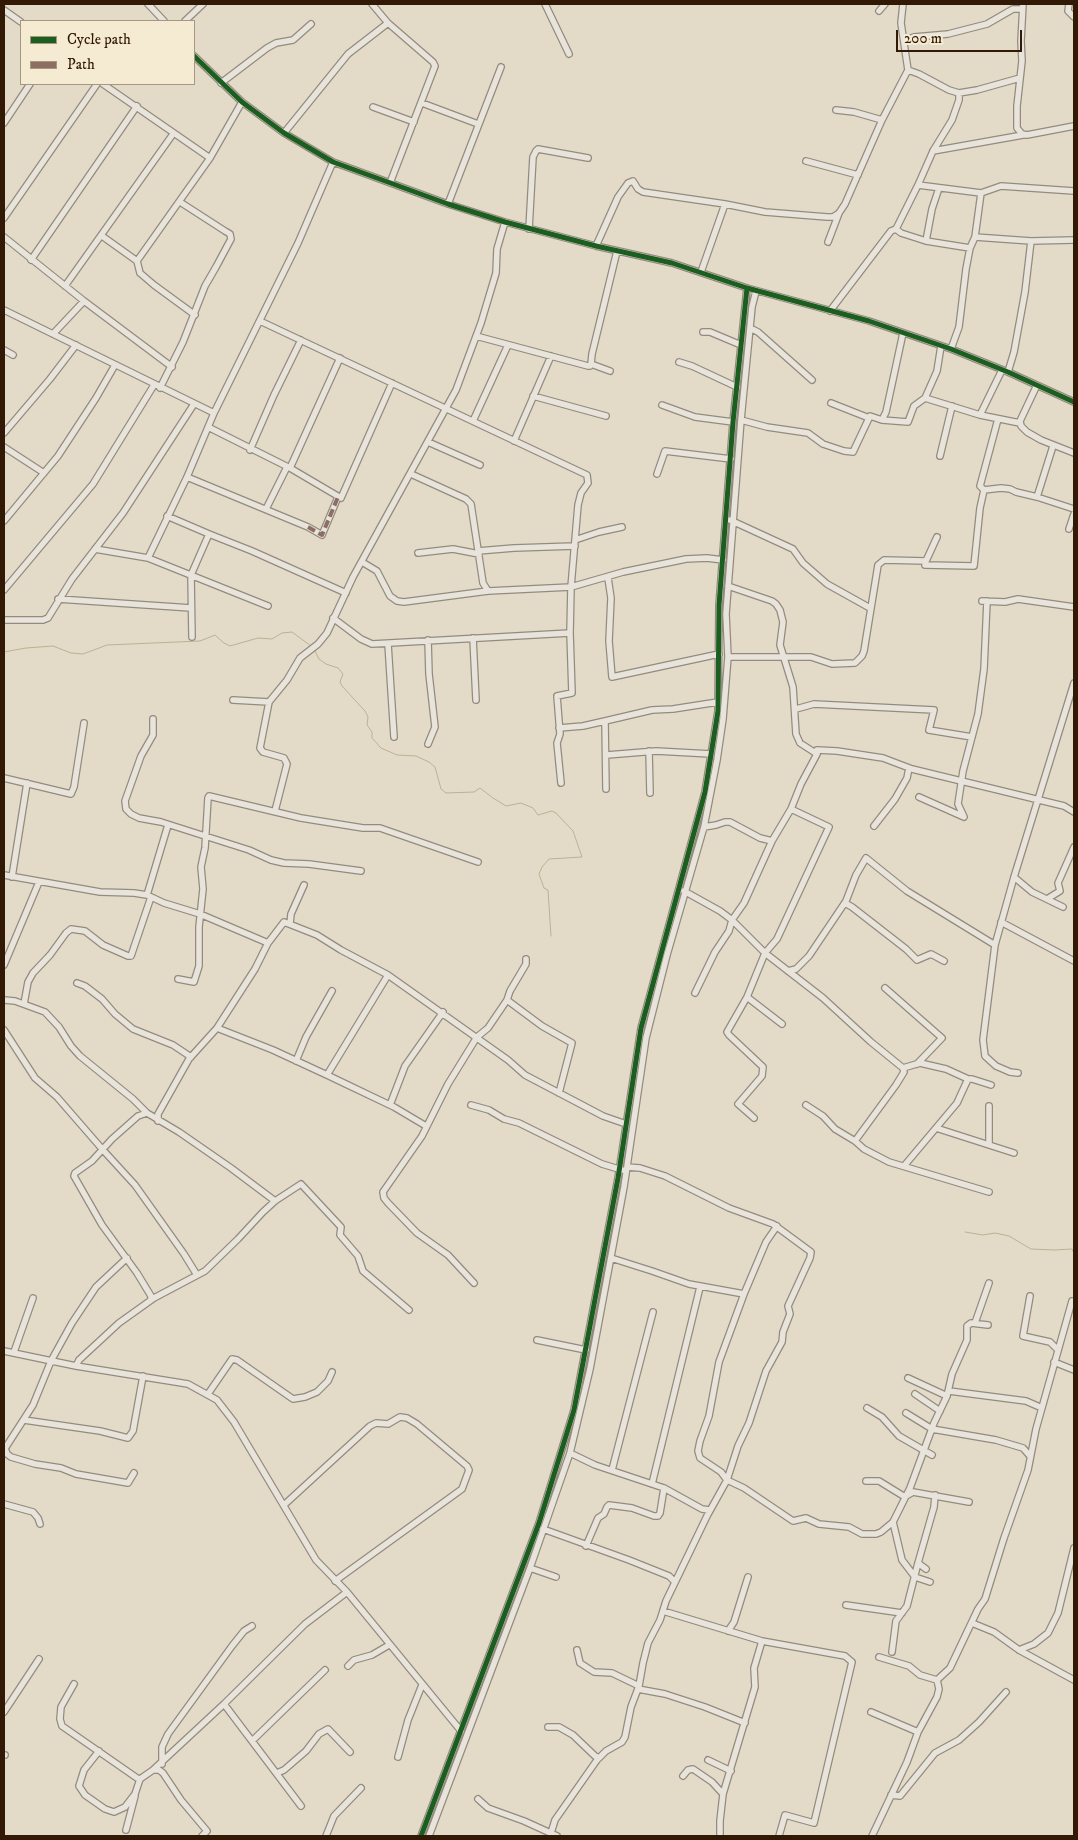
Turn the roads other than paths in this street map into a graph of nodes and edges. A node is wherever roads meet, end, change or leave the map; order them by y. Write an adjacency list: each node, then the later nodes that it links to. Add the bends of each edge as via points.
1 (148, 4): 12 (street)
2 (203, 4): 13 (street)
3 (372, 4): 15 (street)
4 (885, 4): 10 (street)
5 (903, 4): 17 (street)
6 (1069, 4): 11 (street, via 1068,11)
7 (547, 5): 18 (street)
8 (1022, 6): 17 (street, via 987,24 948,34 914,37); 22 (street)
9 (4, 10): 14 (street)
10 (878, 11)
11 (1074, 17)
12 (163, 20)
13 (186, 20)
14 (20, 21)
15 (388, 23): 29 (street, via 435,64); 38 (street, via 348,54)
16 (312, 24): 23 (street, via 293,40 267,48)
17 (904, 42): 21 (street)
18 (569, 54)
19 (195, 57): 23 (street)
20 (501, 67): 36 (street)
21 (908, 70): 27 (street); 33 (street)
22 (1020, 78): 27 (street); 40 (street, via 1017,124)
23 (221, 83): 28 (street)
24 (29, 85): 35 (street)
25 (96, 85): 56 (street)
26 (104, 85): 30 (street)
27 (959, 94): 41 (street, via 952,120)
28 (242, 102): 38 (street); 42 (street)
29 (422, 103): 34 (street); 36 (street)
30 (136, 106): 39 (street); 70 (street)
31 (373, 107): 34 (street)
32 (836, 110): 33 (street)
33 (882, 120): 46 (street)
34 (414, 122): 47 (street)
35 (4, 123)
36 (478, 124): 53 (street)
37 (1074, 126): 40 (street)
38 (284, 133): 45 (street)
39 (173, 134): 42 (street); 60 (street)
40 (1023, 135): 41 (street)
41 (933, 151): 48 (street)
42 (210, 158): 52 (street)
43 (588, 158): 58 (street, via 536,151)
44 (806, 161): 46 (street)
45 (333, 162): 47 (street); 80 (street)
46 (858, 175): 55 (street)
47 (390, 183): 53 (street)
48 (918, 185): 49 (street); 59 (street)
49 (939, 188): 51 (street); 64 (street)
50 (1074, 191): 51 (street, via 1000,186)
51 (981, 193): 62 (street)
52 (180, 202): 71 (street); 79 (street, via 230,237 205,286)
53 (448, 204): 57 (street)
54 (725, 204): 55 (street, via 765,212 827,217); 67 (street, via 644,192 632,181 615,203); 72 (street)
55 (839, 213): 66 (street)
56 (4, 218)
57 (505, 222): 58 (street); 85 (street, via 496,249 496,272)
58 (529, 229): 67 (street)
59 (896, 229): 64 (street); 78 (street, via 891,231)
60 (102, 236): 71 (street); 73 (street)
61 (4, 237): 70 (street)
62 (975, 237): 65 (street); 68 (street)
63 (1074, 240): 65 (street)
64 (926, 241): 68 (street)
65 (1031, 241): 101 (street, via 1014,352)
66 (828, 242)
67 (596, 246): 69 (street)
68 (970, 248): 91 (street, via 958,327)
69 (617, 251): 72 (street); 97 (street)
70 (31, 260): 73 (street)
71 (137, 261): 79 (street, via 140,273)
72 (701, 272): 74 (street)
73 (65, 286): 76 (street)
74 (747, 288): 75 (street); 89 (street)
75 (756, 291): 78 (street); 81 (street)
76 (84, 302): 84 (street); 99 (street)
77 (4, 310): 84 (street)
78 (830, 311): 83 (street)
79 (195, 315): 99 (street)
80 (260, 321): 86 (street); 115 (street)
81 (750, 328): 102 (street); 120 (street)
82 (703, 332): 89 (street)
83 (903, 333): 90 (street); 121 (street)
84 (53, 334): 87 (street)
85 (476, 336): 88 (street); 114 (street)
86 (301, 340): 95 (street); 131 (street)
87 (76, 345): 98 (street); 126 (street)
88 (508, 345): 94 (street); 122 (street)
89 (741, 345): 106 (street)
90 (941, 346): 91 (street); 108 (street, via 937,371)
91 (951, 349): 101 (street)
92 (4, 350): 93 (street)
93 (13, 354)
94 (551, 356): 97 (street, via 588,366); 107 (street)
95 (340, 358): 103 (street); 136 (street)
96 (678, 362): 106 (street)
97 (591, 364): 100 (street)
98 (115, 365): 105 (street); 137 (street)
99 (172, 367): 105 (street)
100 (610, 371)
101 (1005, 371): 104 (street); 116 (street)
102 (812, 380)
103 (392, 383): 114 (street); 143 (street, via 343,495)
104 (1037, 385): 109 (street); 124 (street)
105 (157, 387): 111 (street); 168 (street, via 92,484)
106 (737, 387): 123 (street)
107 (533, 396): 117 (street); 127 (street)
108 (925, 398): 113 (street); 121 (street, via 914,406 908,422)
109 (1074, 402)
110 (831, 403): 118 (street)
111 (194, 404): 115 (street); 156 (street, via 123,513)
112 (662, 405): 123 (street, via 695,417)
113 (952, 406): 116 (street); 133 (street)
114 (446, 408): 122 (street); 128 (street)
115 (214, 413): 125 (street)
116 (980, 415): 119 (street)
117 (606, 416)
118 (869, 418): 120 (street, via 856,449 850,453 823,444 808,434); 121 (street)
119 (998, 419): 124 (street); 141 (street, via 980,486)
120 (741, 420): 150 (street)
121 (882, 420)
122 (473, 421): 127 (street)
123 (733, 422): 134 (street)
124 (1020, 424): 129 (street, via 1027,432)
125 (208, 427): 131 (street); 140 (street)
126 (4, 433)
127 (514, 441): 155 (street, via 587,476 588,483 579,499)
128 (428, 442): 135 (street); 138 (street)
129 (1053, 446): 132 (street); 142 (street)
130 (4, 447): 137 (street)
131 (250, 450): 136 (street)
132 (1074, 453)
133 (940, 456)
134 (731, 459): 139 (street, via 665,451); 148 (street)
135 (480, 465)
136 (288, 468): 143 (street); 144 (street)
137 (44, 474): 149 (street)
138 (410, 474): 158 (street, via 470,503); 161 (street)
139 (657, 474)
140 (187, 476): 144 (street); 147 (street)
141 (984, 490): 142 (street, via 1006,488); 162 (street, via 974,566)
142 (1037, 497): 145 (street)
143 (338, 498): 144 (street, via 322,536)
144 (266, 509)
145 (1074, 509)
146 (1074, 514): 152 (street)
147 (168, 516): 153 (street); 159 (street)
148 (726, 519): 150 (street); 160 (street)
149 (4, 521)
150 (734, 522): 166 (street); 175 (street, via 792,550 827,584)
151 (622, 527): 155 (street, via 598,532)
152 (1069, 529)
153 (209, 534): 163 (street); 171 (street)
154 (937, 536): 175 (street, via 926,561 880,562)
155 (575, 543): 158 (street); 167 (street)
156 (95, 549): 159 (street); 172 (street)
157 (418, 553): 158 (street, via 453,549)
158 (479, 553): 165 (street)
159 (148, 558): 163 (street)
160 (723, 560): 164 (street, via 686,559); 184 (street)
161 (362, 562): 170 (street, via 377,571 387,591 397,601); 171 (street)
162 (925, 565)
163 (191, 575): 173 (street); 174 (street)
164 (608, 578): 167 (street); 184 (street, via 611,590 612,678)
165 (483, 583): 169 (street); 170 (street)
166 (728, 586): 185 (street); 186 (street, via 776,604 784,622 780,640)
167 (572, 587): 169 (street); 179 (street)
168 (4, 590)
169 (488, 591): 170 (street)
170 (474, 592)
171 (346, 593): 177 (street)
172 (58, 599): 174 (street); 178 (street, via 46,620)
173 (268, 606)
174 (191, 608): 180 (street)
175 (870, 608): 186 (street, via 863,654 855,663 832,664 811,657)
176 (1074, 608): 198 (street, via 1018,599 985,601 984,669)
177 (332, 618): 183 (street, via 366,642); 190 (street, via 324,638 300,658)
178 (4, 620)
179 (570, 633): 181 (street); 196 (street, via 572,693 557,696)
180 (192, 637)
181 (473, 638): 182 (street); 189 (street)
182 (428, 640): 183 (street); 199 (street, via 435,727)
183 (388, 644): 197 (street)
184 (719, 654): 191 (street)
185 (728, 657): 186 (street); 218 (street, via 723,719)
186 (784, 657): 192 (street, via 794,687)
187 (1074, 682): 212 (street)
188 (233, 700): 190 (street)
189 (476, 700)
190 (269, 702): 214 (street, via 260,748 263,752 284,758 287,764)
191 (718, 702): 194 (street, via 652,710); 202 (street)
192 (796, 709): 198 (street, via 814,704 934,710 930,730); 200 (street, via 798,740)
193 (154, 719): 216 (street, via 153,735 136,769 125,807 139,818)
194 (605, 721): 196 (street); 203 (street)
195 (84, 723): 207 (street, via 73,792 68,794)
196 (559, 728): 208 (street, via 557,743)
197 (394, 737)
198 (972, 737): 206 (street)
199 (428, 744)
200 (815, 751): 204 (street, via 883,758); 213 (street)
201 (649, 752): 202 (street); 203 (street); 210 (street)
202 (711, 754): 223 (street)
203 (607, 755): 209 (street)
204 (909, 768): 206 (street); 217 (street, via 895,799)
205 (4, 778): 207 (street)
206 (963, 780): 211 (street, via 958,804 964,817); 212 (street)
207 (27, 783): 226 (street)
208 (561, 784)
209 (606, 789)
210 (650, 793)
211 (919, 797)
212 (1038, 799): 215 (street); 227 (street)
213 (791, 809): 220 (street); 241 (street, via 829,827 777,938)
214 (275, 811): 219 (street, via 209,796); 222 (street, via 337,824 380,828)
215 (1074, 812)
216 (168, 825): 219 (street); 231 (street)
217 (874, 826)
218 (704, 827): 220 (street, via 730,822); 223 (street)
219 (206, 837): 224 (street, via 284,863); 235 (street, via 201,867)
220 (772, 841): 236 (street, via 744,903)
221 (1074, 847): 232 (street, via 1058,883 1060,891)
222 (478, 862)
223 (688, 866): 230 (street); 277 (street, via 641,1028)
224 (361, 871)
225 (4, 876): 226 (street)
226 (12, 877): 228 (street)
227 (1014, 877): 232 (street); 237 (street)
228 (39, 882): 231 (street); 245 (street)
229 (304, 885): 238 (street)
230 (684, 891): 236 (street); 285 (street, via 646,1038)
231 (149, 896): 235 (street); 256 (street, via 131,956 103,945 85,931 71,930 33,973)
232 (1047, 899): 234 (street)
233 (845, 903): 240 (street, via 866,858 907,891); 243 (street, via 899,943 916,960 931,954); 246 (street, via 809,956 796,969)
234 (1063, 906)
235 (200, 914): 239 (street); 248 (street, via 196,978 194,982)
236 (732, 920): 241 (street); 252 (street)
237 (1001, 922): 240 (street); 244 (street)
238 (290, 924): 239 (street, via 281,924); 247 (street, via 317,935)
239 (268, 943): 259 (street)
240 (995, 946): 266 (street, via 983,1040 985,1056 996,1066)
241 (765, 953): 246 (street); 253 (street)
242 (526, 959): 255 (street)
243 (944, 961)
244 (1074, 961)
245 (4, 964)
246 (788, 971): 265 (street)
247 (388, 975): 257 (street); 267 (street)
248 (178, 979)
249 (77, 983): 262 (street, via 102,999 133,1029)
250 (885, 988): 264 (street, via 942,1038)
251 (332, 991): 263 (street)
252 (695, 993)
253 (746, 997): 258 (street); 276 (street, via 728,1032 764,1067 762,1076 738,1104)
254 (4, 1000): 256 (street)
255 (507, 1000): 261 (street, via 488,1028); 270 (street, via 542,1026 572,1042)
256 (24, 1004): 275 (street, via 47,1013 80,1056)
257 (443, 1012): 261 (street); 271 (street, via 405,1066)
258 (782, 1024)
259 (218, 1028): 262 (street); 263 (street)
260 (4, 1030): 282 (street, via 34,1078 58,1097)
261 (477, 1037): 270 (street, via 525,1075); 278 (street)
262 (191, 1056): 275 (street)
263 (296, 1061): 267 (street)
264 (917, 1064): 265 (street); 268 (street, via 946,1069)
265 (903, 1068): 280 (street, via 896,1085)
266 (1018, 1073)
267 (327, 1074): 271 (street)
268 (968, 1080): 269 (street, via 972,1078); 279 (street, via 958,1103)
269 (991, 1085)
270 (558, 1093): 277 (street, via 610,1120)
271 (390, 1105): 278 (street)
272 (471, 1105): 286 (street, via 519,1123)
273 (806, 1105): 280 (street, via 835,1129)
274 (989, 1106): 281 (street)
275 (153, 1116): 282 (street, via 140,1114); 288 (street)
276 (754, 1118)
277 (626, 1124): 286 (street)
278 (426, 1126): 293 (street, via 383,1195 417,1233 448,1255)
279 (936, 1128): 281 (street); 284 (street)
280 (856, 1141): 284 (street, via 864,1149)
281 (989, 1145): 283 (street)
282 (103, 1150): 290 (street, via 75,1173 74,1178 102,1225); 292 (street, via 135,1185)
283 (1014, 1152)
284 (904, 1166): 287 (street)
285 (626, 1169): 286 (street); 289 (street, via 640,1168 664,1176 729,1208); 291 (street)
286 (619, 1170): 306 (street)
287 (989, 1192)
288 (274, 1201): 292 (street, via 216,1261); 301 (street, via 301,1184 341,1227 340,1235 358,1256 363,1271)
289 (776, 1226): 296 (street); 335 (street, via 811,1252 810,1258 788,1306 790,1314 782,1342 766,1371)
290 (127, 1258): 299 (street); 310 (street, via 96,1287)
291 (611, 1258): 295 (street); 314 (street)
292 (197, 1275): 299 (street)
293 (474, 1283)
294 (989, 1283): 303 (street)
295 (700, 1287): 296 (street); 337 (street)
296 (744, 1294): 335 (street, via 720,1362 709,1416 698,1447 700,1458)
297 (1030, 1296): 307 (street, via 1023,1336 1050,1342)
298 (33, 1298): 309 (street)
299 (152, 1298): 312 (street, via 104,1336)
300 (1072, 1302): 307 (street)
301 (409, 1310)
302 (652, 1312): 333 (street)
303 (975, 1323): 304 (street); 321 (street, via 967,1326 967,1340 952,1374)
304 (988, 1325)
305 (536, 1340): 306 (street)
306 (586, 1350): 313 (street)
307 (1058, 1350): 311 (street)
308 (4, 1351): 309 (street)
309 (14, 1352): 310 (street)
310 (51, 1361): 312 (street); 326 (street)
311 (1054, 1362): 315 (street); 323 (street)
312 (76, 1366): 317 (street)
313 (583, 1367): 314 (street); 369 (street, via 563,1450)
314 (590, 1369): 330 (street)
315 (1074, 1370)
316 (332, 1372): 319 (street, via 317,1392 293,1399 232,1359)
317 (143, 1376): 319 (street, via 188,1384); 326 (street, via 128,1438)
318 (908, 1378): 321 (street)
319 (208, 1394): 343 (street, via 225,1409)
320 (915, 1394): 324 (street)
321 (948, 1394): 323 (street, via 1026,1401); 324 (street)
322 (867, 1408): 329 (street, via 882,1416 899,1436)
323 (1042, 1408): 332 (street)
324 (940, 1411): 327 (street)
325 (906, 1413): 327 (street)
326 (24, 1420): 328 (street)
327 (932, 1429): 329 (street); 332 (street, via 996,1440 1023,1448)
328 (5, 1449): 334 (street, via 11,1457 83,1476 128,1482)
329 (925, 1450): 331 (street); 340 (street)
330 (570, 1453): 333 (street); 349 (street)
331 (932, 1455)
332 (1030, 1456): 365 (street, via 985,1599)
333 (612, 1470): 337 (street)
334 (134, 1473)
335 (727, 1480): 345 (street); 347 (street, via 793,1521 806,1518 819,1524 849,1527 862,1534 876,1534)
336 (866, 1481): 340 (street, via 879,1481)
337 (652, 1484): 338 (street)
338 (664, 1488): 344 (street); 350 (street, via 658,1516 632,1508 606,1507)
339 (935, 1495): 340 (street, via 913,1492); 341 (street); 352 (street)
340 (906, 1496): 347 (street)
341 (969, 1502)
342 (4, 1504): 348 (street, via 33,1512)
343 (284, 1505): 358 (street, via 316,1560); 358 (street, via 370,1426 388,1424 400,1417 417,1424 467,1466 462,1489)
344 (702, 1509): 345 (street); 346 (street)
345 (710, 1510): 346 (street)
346 (706, 1516): 359 (street)
347 (893, 1522): 357 (street, via 902,1560)
348 (40, 1524)
349 (544, 1529): 350 (street); 353 (street)
350 (586, 1546): 359 (street, via 645,1566)
351 (1074, 1548): 373 (street, via 1058,1613 1048,1633)
352 (918, 1563): 354 (street); 357 (street)
353 (530, 1568): 356 (street); 371 (street)
354 (926, 1569)
355 (748, 1576): 367 (street, via 734,1622)
356 (556, 1577)
357 (915, 1577): 360 (street); 364 (street)
358 (335, 1581): 361 (street)
359 (675, 1582): 363 (street)
360 (930, 1582)
361 (347, 1592): 370 (street); 385 (street, via 305,1624)
362 (846, 1605): 364 (street)
363 (663, 1611): 367 (street); 383 (street, via 648,1643)
364 (902, 1613): 374 (street, via 896,1621)
365 (972, 1623): 373 (street, via 994,1632); 379 (street, via 950,1668)
366 (252, 1626): 398 (street, via 232,1646 168,1734 162,1747)
367 (728, 1631): 368 (street)
368 (762, 1641): 388 (street); 422 (street, via 845,1656 852,1662 814,1822 784,1815)
369 (494, 1643): 371 (street); 390 (street)
370 (389, 1645): 377 (street, via 354,1660); 382 (street)
371 (500, 1646): 420 (street)
372 (577, 1650): 383 (street, via 580,1663 594,1672 612,1673)
373 (1019, 1650): 380 (street)
374 (892, 1652)
375 (879, 1657): 379 (street, via 909,1666 920,1675)
376 (39, 1659): 386 (street)
377 (348, 1666)
378 (325, 1670): 392 (street)
379 (937, 1680): 391 (street, via 938,1697)
380 (1074, 1680)
381 (74, 1684): 393 (street, via 62,1707 60,1723)
382 (422, 1685): 390 (street); 395 (street)
383 (639, 1688): 388 (street, via 681,1699); 396 (street, via 624,1739)
384 (1006, 1692): 408 (street, via 960,1740 935,1753 900,1796)
385 (224, 1704): 392 (street); 398 (street)
386 (4, 1712)
387 (871, 1712): 391 (street)
388 (745, 1723): 400 (street)
389 (548, 1727): 396 (street, via 560,1727 573,1735)
390 (460, 1731): 419 (street)
391 (918, 1732): 408 (street)
392 (252, 1741): 402 (street)
393 (99, 1751): 404 (street); 406 (street, via 82,1775 79,1786 82,1792 111,1812 125,1806)
394 (350, 1752): 402 (street, via 328,1729)
395 (398, 1757)
396 (597, 1759): 411 (street)
397 (708, 1760): 400 (street)
398 (162, 1762): 399 (street); 401 (street)
399 (153, 1770): 401 (street); 404 (street)
400 (731, 1771): 407 (street)
401 (163, 1773): 414 (street)
402 (277, 1773): 410 (street)
403 (683, 1776): 407 (street, via 693,1769)
404 (140, 1779): 406 (street)
405 (361, 1788): 418 (street, via 334,1816)
406 (136, 1794): 412 (street)
407 (724, 1794): 421 (street)
408 (891, 1795): 423 (street)
409 (478, 1799): 413 (street, via 488,1808)
410 (301, 1806)
411 (555, 1820): 413 (street); 415 (street)
412 (126, 1830)
413 (541, 1830): 415 (street)
414 (207, 1831): 416 (street); 417 (street)
415 (554, 1835)
416 (202, 1836)
417 (212, 1836)
418 (326, 1836)
419 (421, 1836)
420 (429, 1836)
421 (720, 1836)
422 (779, 1836)
423 (872, 1836)

